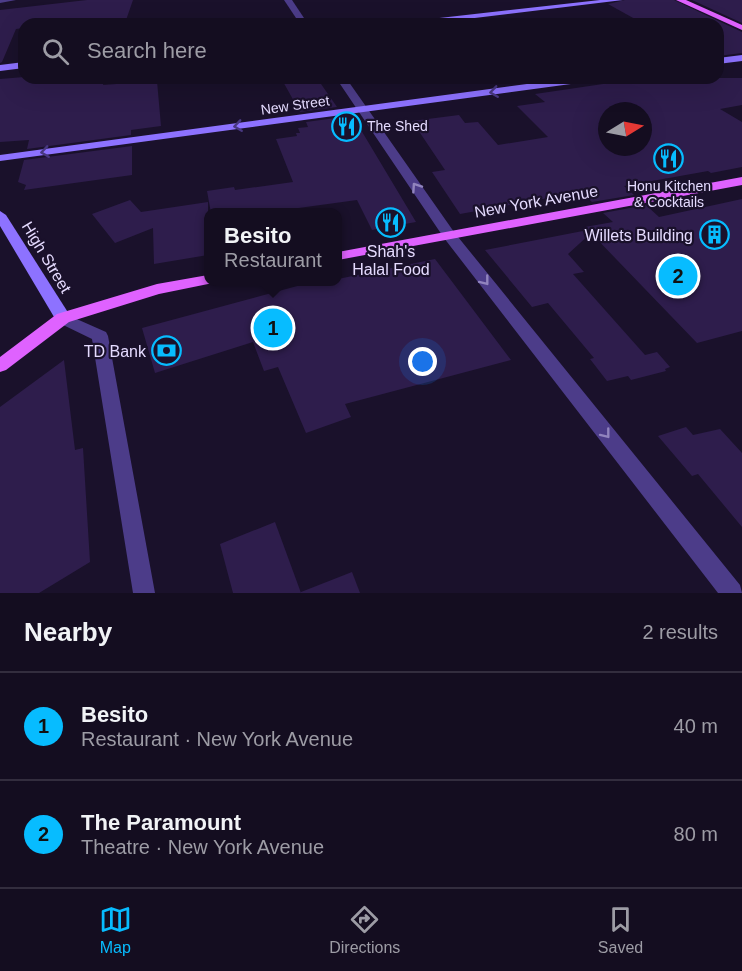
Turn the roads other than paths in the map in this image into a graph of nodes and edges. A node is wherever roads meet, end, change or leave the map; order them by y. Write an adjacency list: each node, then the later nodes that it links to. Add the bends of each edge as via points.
1 (12, 0): 5 (street)
2 (288, 0): 6 (street)
3 (620, 0): 7 (street)
4 (680, 0): 8 (main road)
5 (0, 1)
6 (300, 18)
7 (458, 18)
8 (720, 18)
9 (724, 20): 10 (main road)
10 (742, 28)
11 (742, 58): 12 (street)
12 (724, 60)
13 (18, 66): 14 (street)
14 (0, 68)
15 (345, 84): 17 (street)
16 (549, 84): 17 (street, New Street, one-way to 17)
17 (364, 109): 18 (street, New Street, one-way to 18); 21 (street, one-way to 17)
18 (0, 158)
19 (741, 183): 21 (main road, New York Avenue)
20 (0, 215): 24 (street, High Street)
21 (449, 235): 22 (main road, New York Avenue); 27 (street, one-way to 27)
22 (342, 255)
23 (204, 281): 24 (main road, via 156,289)
24 (63, 318): 25 (main road); 26 (street, via 100,336)
25 (0, 366)
26 (144, 593)
27 (732, 593)

